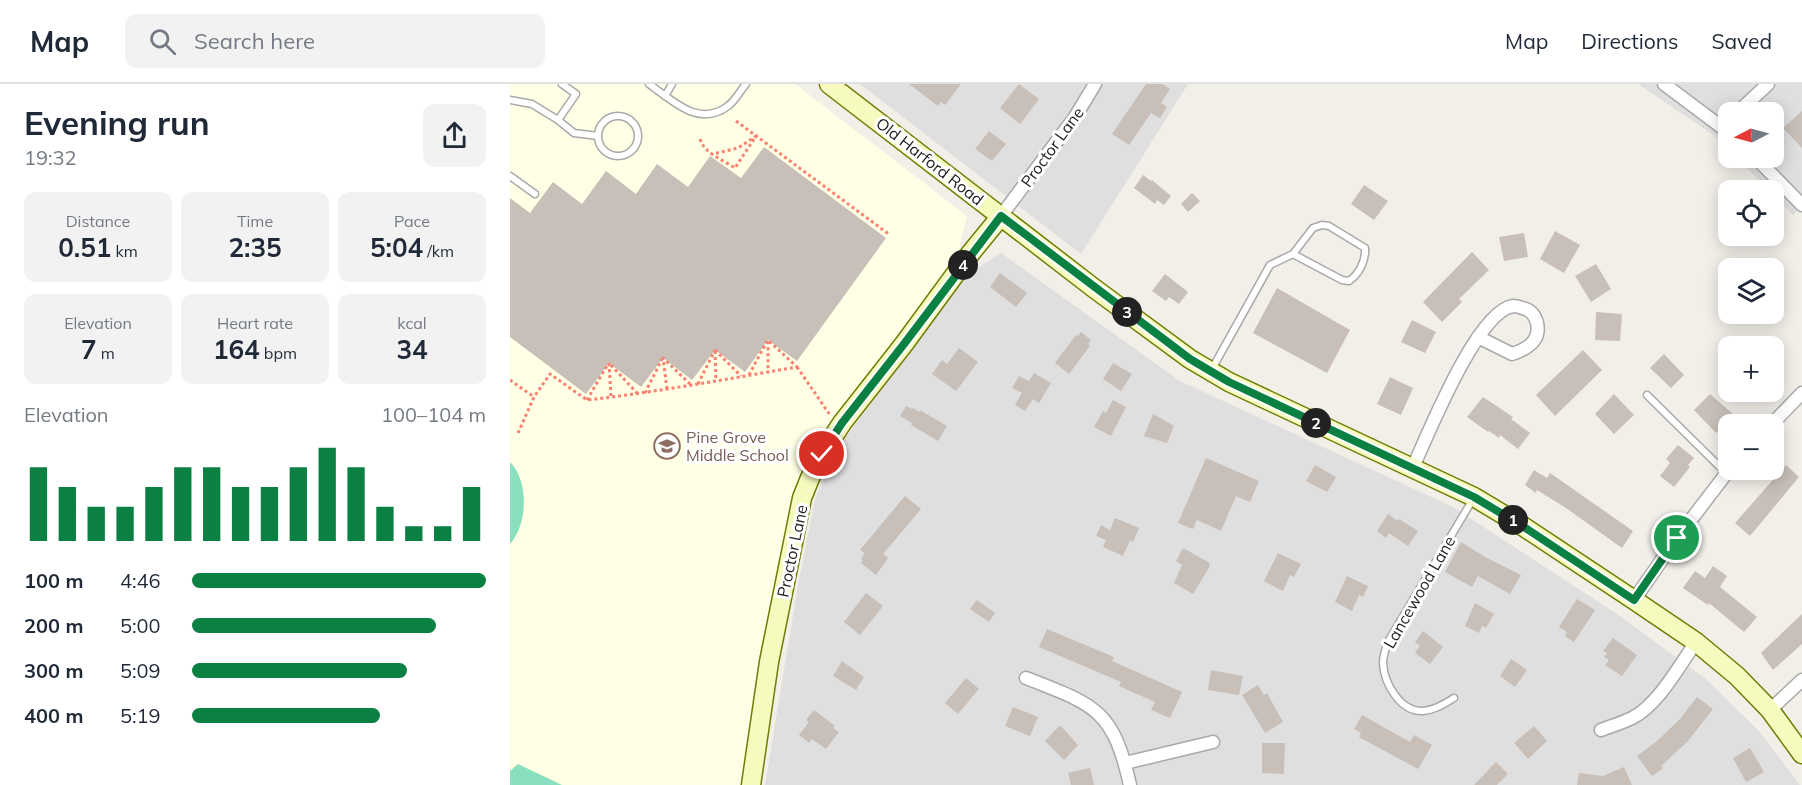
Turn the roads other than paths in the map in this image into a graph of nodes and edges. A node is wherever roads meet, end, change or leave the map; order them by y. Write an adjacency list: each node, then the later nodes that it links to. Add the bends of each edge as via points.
1 (562, 84): 12 (lane, via 576,94)
2 (649, 84): 9 (lane)
3 (672, 84): 9 (lane)
4 (746, 84): 9 (lane, via 730,105 714,115 690,112)
5 (829, 84): 19 (street, Old Harford Road)
6 (1095, 84): 19 (street, Proctor Lane, via 1076,117)
7 (1664, 84): 13 (street)
8 (1768, 84): 11 (street)
9 (666, 96)
10 (510, 100): 12 (lane, via 532,104)
11 (1749, 102)
12 (558, 120): 14 (lane, via 574,133)
13 (1718, 121)
14 (598, 136): 14 (lane, via 602,149 620,156 632,150 637,132 631,121 619,116 606,120)
15 (1766, 168): 18 (street)
16 (510, 176): 17 (lane)
17 (535, 194)
18 (1802, 204)
19 (1001, 216): 22 (street, Old Harford Road, via 1173,348); 40 (street, Proctor Lane, via 842,423 810,478 802,498 769,662)
20 (1293, 254): 20 (lane, via 1313,228 1322,225 1359,243 1366,256 1349,281); 22 (lane, via 1270,265)
21 (1478, 338): 21 (street, via 1512,354 1527,350 1538,329 1535,316 1514,306 1493,319); 27 (street, via 1463,360)
22 (1211, 372): 27 (street, Old Harford Road)
23 (1802, 393): 25 (street)
24 (1647, 395): 26 (lane)
25 (1782, 414)
26 (1718, 462)
27 (1413, 467): 29 (street, Old Harford Road)
28 (1721, 480): 30 (street)
29 (1474, 497): 30 (street, Old Harford Road); 34 (lane, Lancewood Lane, via 1383,656 1387,679 1404,705 1426,710)
30 (1634, 600): 31 (street, Old Harford Road)
31 (1696, 642): 35 (street, Old Harford Road); 36 (street, via 1646,707 1634,718)
32 (1026, 678): 39 (street, via 1086,703 1099,713 1118,741)
33 (1802, 680): 35 (street)
34 (1454, 698)
35 (1770, 710): 38 (street, Old Harford Road)
36 (1600, 730)
37 (1213, 742): 39 (street)
38 (1802, 754)
39 (1125, 763): 41 (street)
40 (751, 785)
41 (1130, 785)

